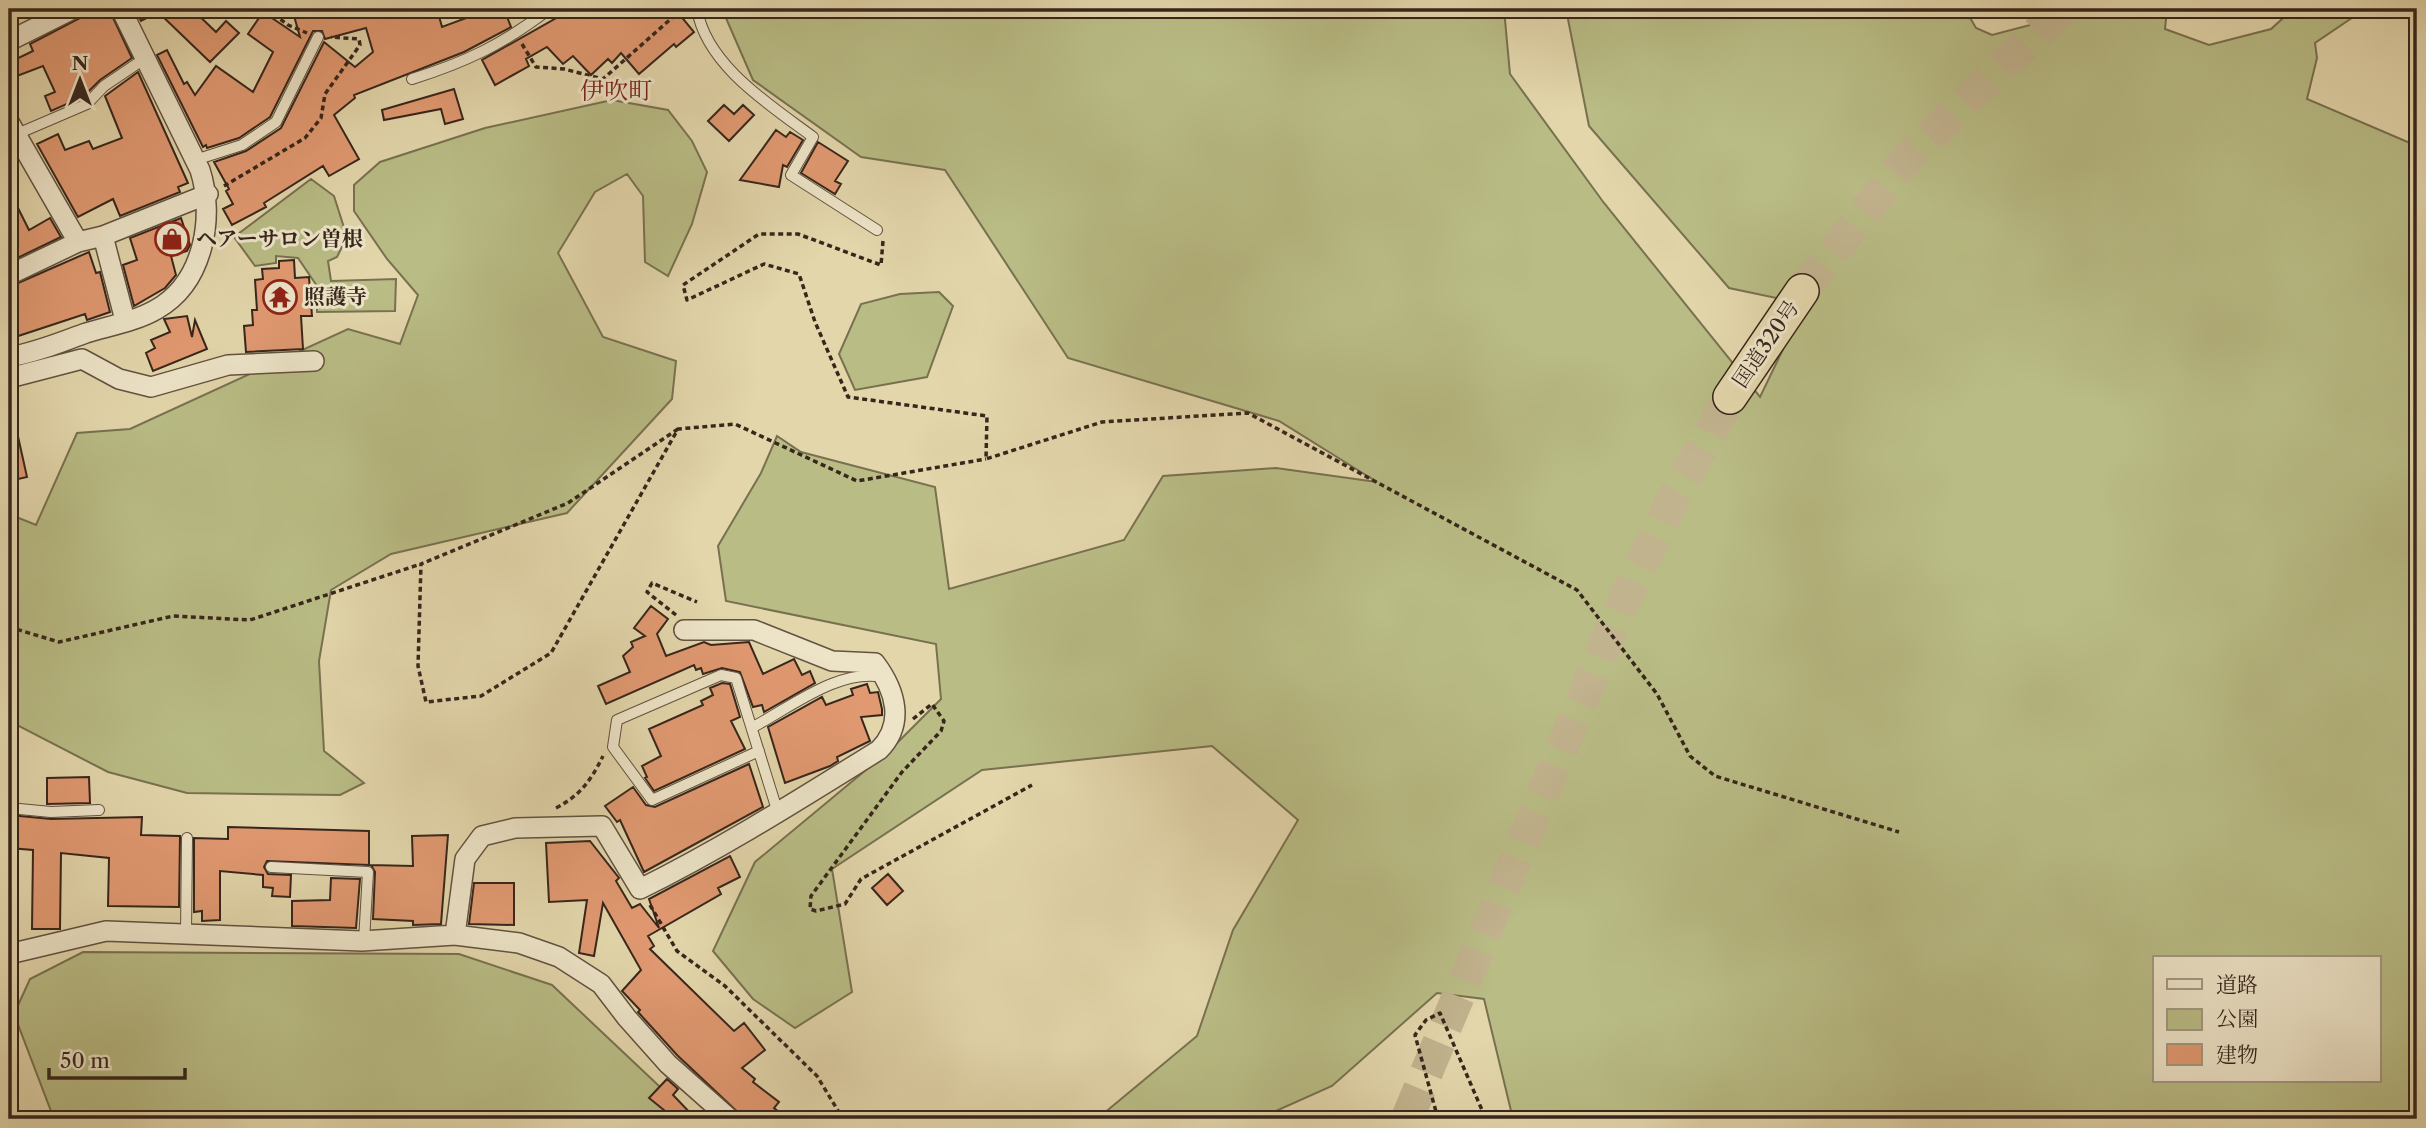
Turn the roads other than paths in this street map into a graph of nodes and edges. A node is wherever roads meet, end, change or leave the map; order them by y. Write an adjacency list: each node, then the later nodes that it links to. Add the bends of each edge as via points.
1 (73, 9): 8 (street)
2 (121, 9): 9 (street)
3 (549, 9): 10 (lane, via 463,63)
4 (599, 9): 5 (lane)
5 (618, 9)
6 (698, 9): 14 (lane, via 699,22 727,66 813,137 791,175)
7 (318, 37): 12 (lane, via 276,122 242,145)
8 (9, 41)
9 (144, 59): 11 (lane, via 104,86 87,104); 12 (street)
10 (412, 79)
11 (13, 128): 16 (street)
12 (195, 160): 13 (street)
13 (208, 194): 15 (street); 19 (street, via 206,232 196,265 179,290 157,309)
14 (877, 230)
15 (103, 236): 16 (street); 19 (street)
16 (78, 242): 17 (street)
17 (9, 275)
18 (1802, 291): 23 (highway, 国道320号)
19 (125, 320): 20 (street)
20 (9, 357)
21 (314, 360): 22 (street, via 229,365 151,387 118,379 82,359)
22 (9, 378)
23 (1730, 397)
24 (690, 629): 25 (street, via 754,630 832,661 875,663)
25 (886, 678): 26 (lane, via 868,674 843,679); 30 (street, via 895,721 893,736 879,750)
26 (753, 727): 27 (lane); 27 (lane, via 736,678 721,675 617,720 614,747 652,800)
27 (759, 751): 30 (lane)
28 (9, 808): 29 (lane)
29 (99, 810)
30 (778, 813): 34 (street, via 681,870 640,888 601,826 515,828 482,836 465,859)
31 (187, 838): 33 (lane)
32 (271, 867): 35 (lane, via 368,872)
33 (187, 933): 35 (street); 36 (street, via 106,931)
34 (455, 936): 35 (street); 37 (street, via 519,943 559,957 601,984 668,1064)
35 (364, 941)
36 (9, 954)
37 (730, 1119)

